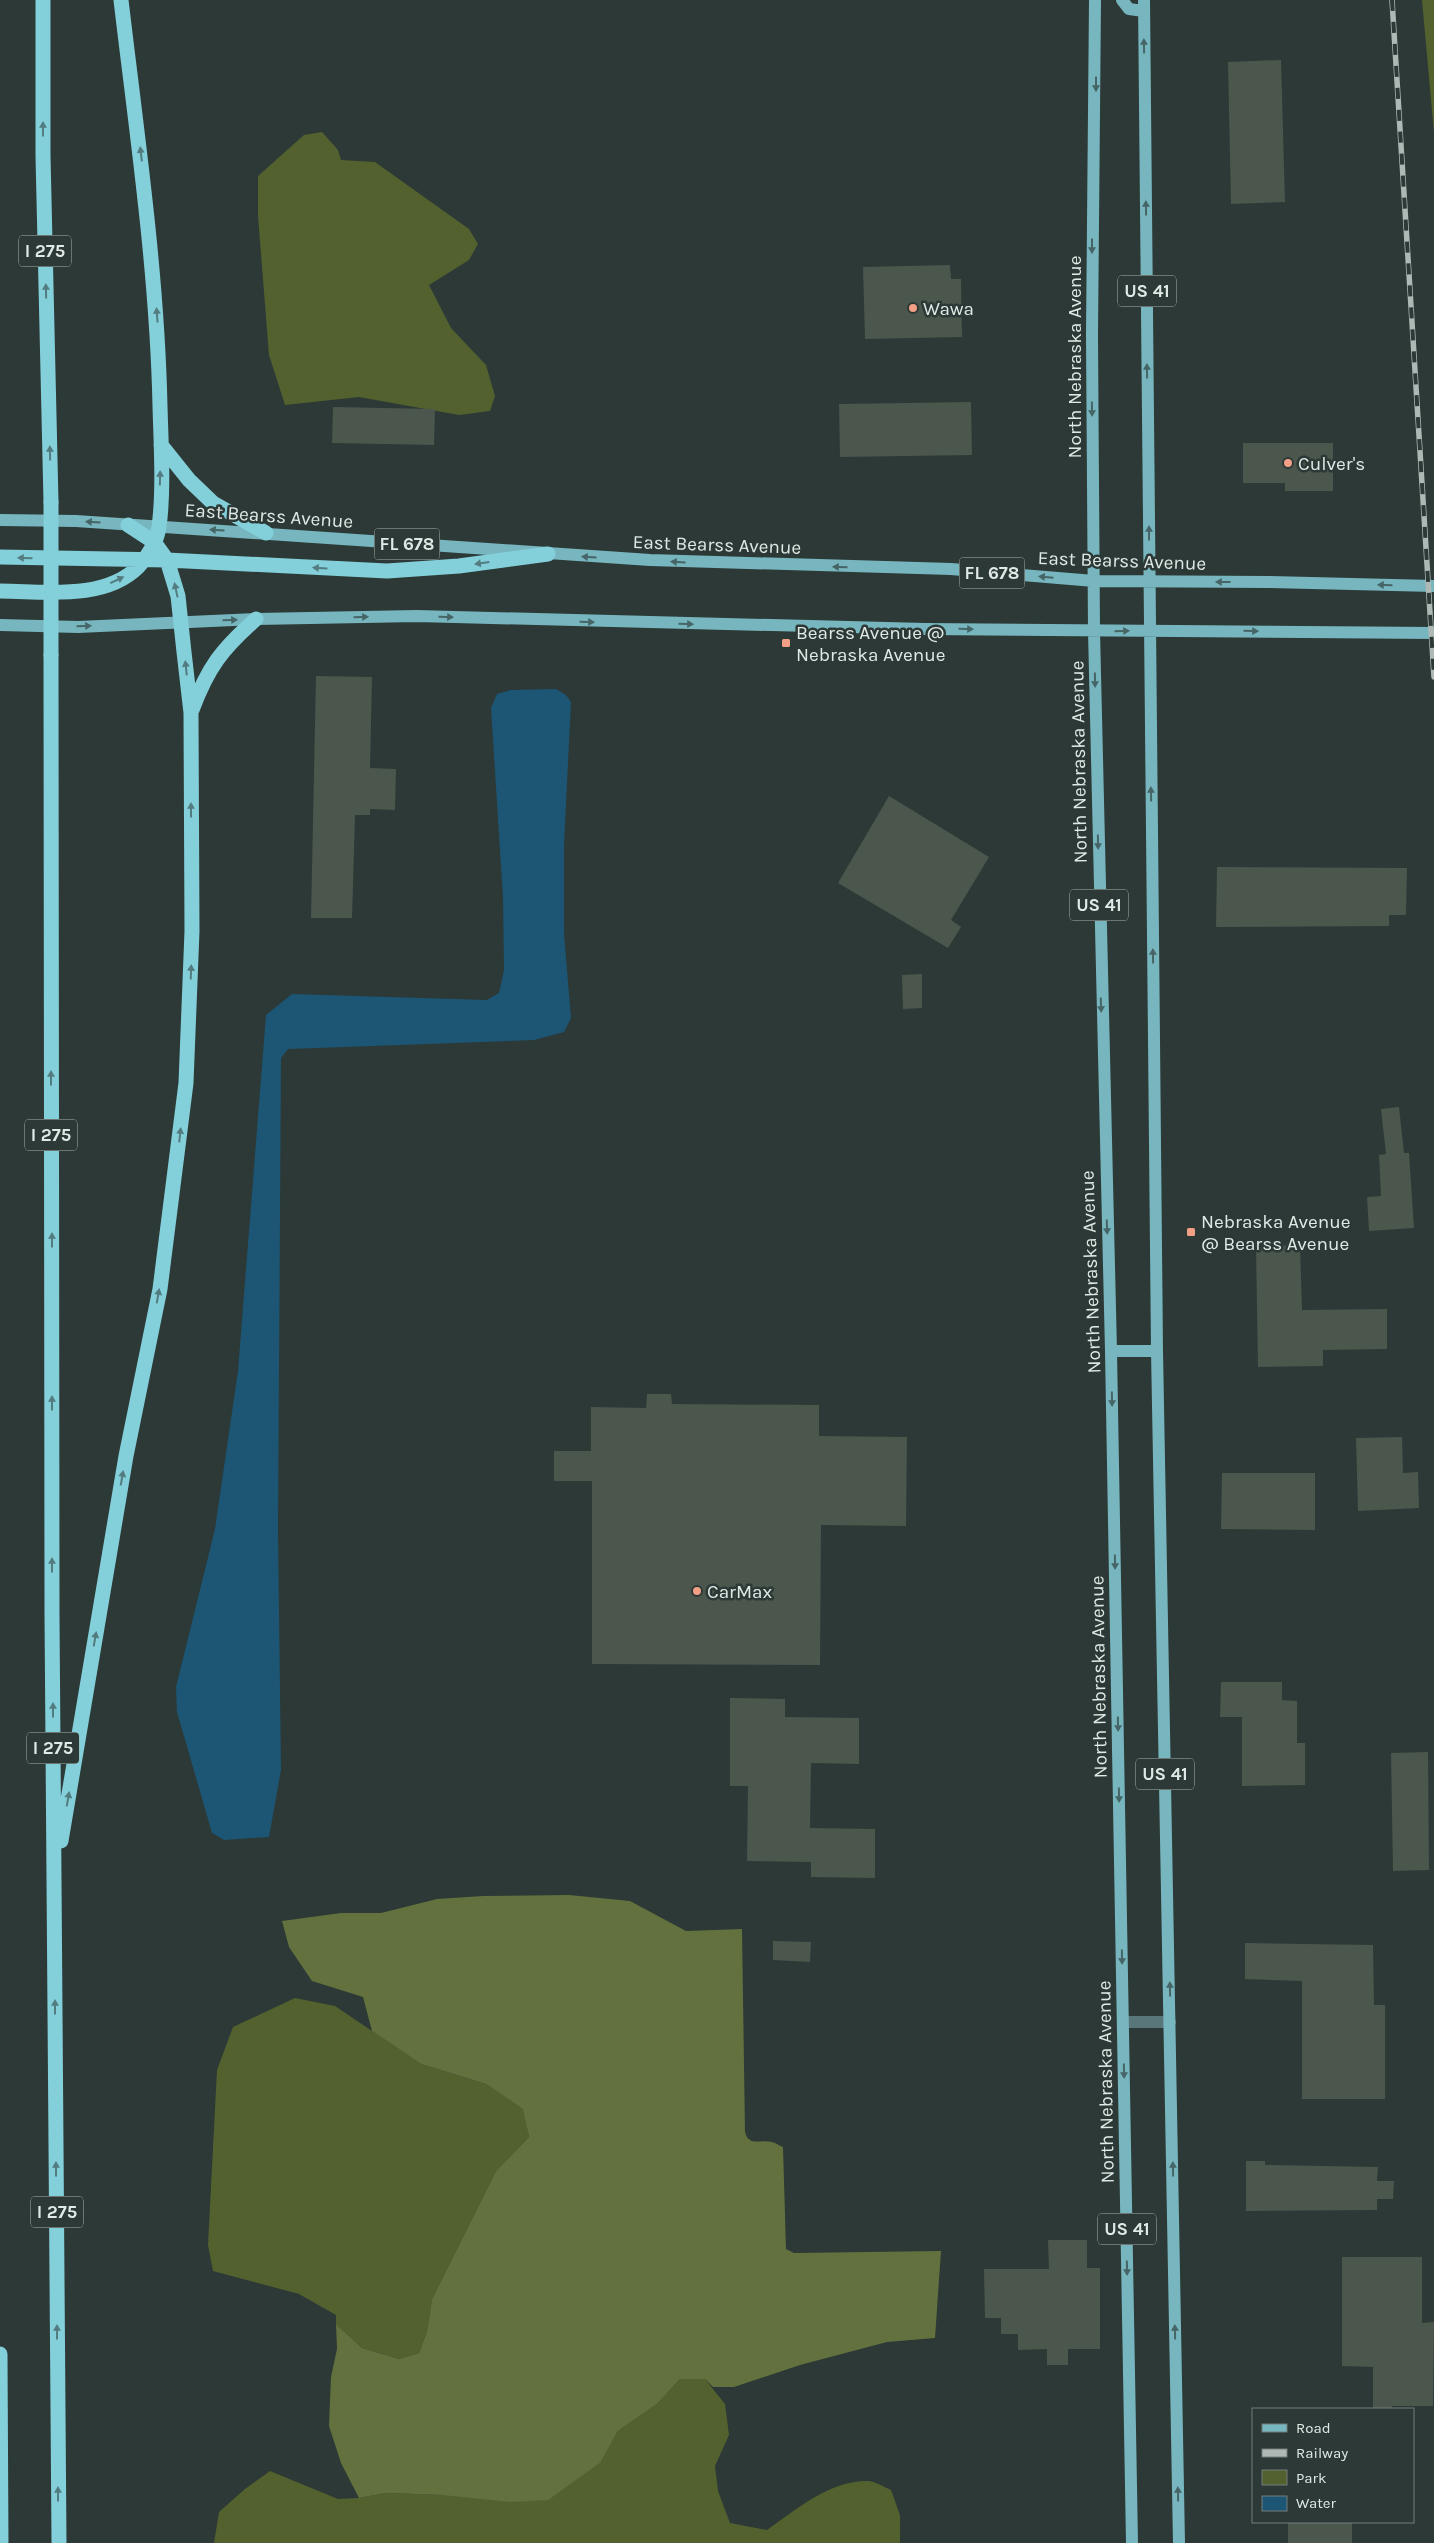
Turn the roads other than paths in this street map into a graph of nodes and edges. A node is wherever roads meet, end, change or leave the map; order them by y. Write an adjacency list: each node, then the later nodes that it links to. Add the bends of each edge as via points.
1 (43, 0): 29 (highway, I 275, one-way to 1, bridge, via 51,502)
2 (121, 0): 6 (highway, one-way to 2, via 155,286)
3 (1095, 0): 16 (main road, North Nebraska Avenue / US 41, one-way to 16)
4 (1122, 0): 5 (main road, via 1129,9)
5 (1144, 6): 17 (main road, US 41, one-way to 5)
6 (160, 445): 9 (highway, one-way to 6); 10 (highway, via 212,503)
7 (0, 520): 8 (main road, East Bearss Avenue / FL 678, one-way to 7)
8 (128, 525): 9 (main road, East Bearss Avenue / FL 678); 11 (highway)
9 (159, 526): 10 (main road, East Bearss Avenue / FL 678, one-way to 9); 11 (highway)
10 (266, 533): 12 (main road, East Bearss Avenue / FL 678)
11 (154, 542): 14 (highway); 15 (highway)
12 (548, 554): 15 (highway, one-way to 15, via 459,566 388,571); 16 (main road, East Bearss Avenue / FL 678, one-way to 12, via 951,569 752,565)
13 (0, 557): 14 (highway, one-way to 13)
14 (144, 559): 15 (highway); 19 (highway, one-way to 14, via 96,588 117,582)
15 (167, 560): 21 (highway, one-way to 15)
16 (1094, 582): 17 (main road, East Bearss Avenue / FL 678); 24 (main road, North Nebraska Avenue / US 41)
17 (1149, 582): 18 (main road, East Bearss Avenue, one-way to 17); 23 (main road, US 41)
18 (1434, 586)
19 (0, 591)
20 (256, 619): 21 (main road, one-way to 20); 24 (main road, one-way to 24, via 417,616); 26 (highway, via 211,666)
21 (181, 622): 22 (main road, one-way to 21, via 78,627); 26 (highway, one-way to 21)
22 (0, 625)
23 (1150, 630): 24 (main road, one-way to 23); 25 (main road, one-way to 25); 28 (main road, US 41, one-way to 23)
24 (1094, 631): 27 (main road, North Nebraska Avenue / US 41, one-way to 27)
25 (1434, 633)
26 (191, 714): 29 (highway, one-way to 26, via 126,1456 160,1289 179,1150 186,1082 192,931)
27 (1111, 1351): 28 (main road); 30 (main road, North Nebraska Avenue / US 41, one-way to 30)
28 (1157, 1351): 31 (main road, US 41, one-way to 28)
29 (54, 1882): 34 (highway, I 275, one-way to 29)
30 (1123, 2022): 31 (street); 35 (main road, North Nebraska Avenue / US 41, one-way to 35)
31 (1170, 2022): 36 (main road, US 41, one-way to 31)
32 (0, 2354): 33 (highway)
33 (1, 2543)
34 (59, 2543)
35 (1132, 2543)
36 (1179, 2543)

